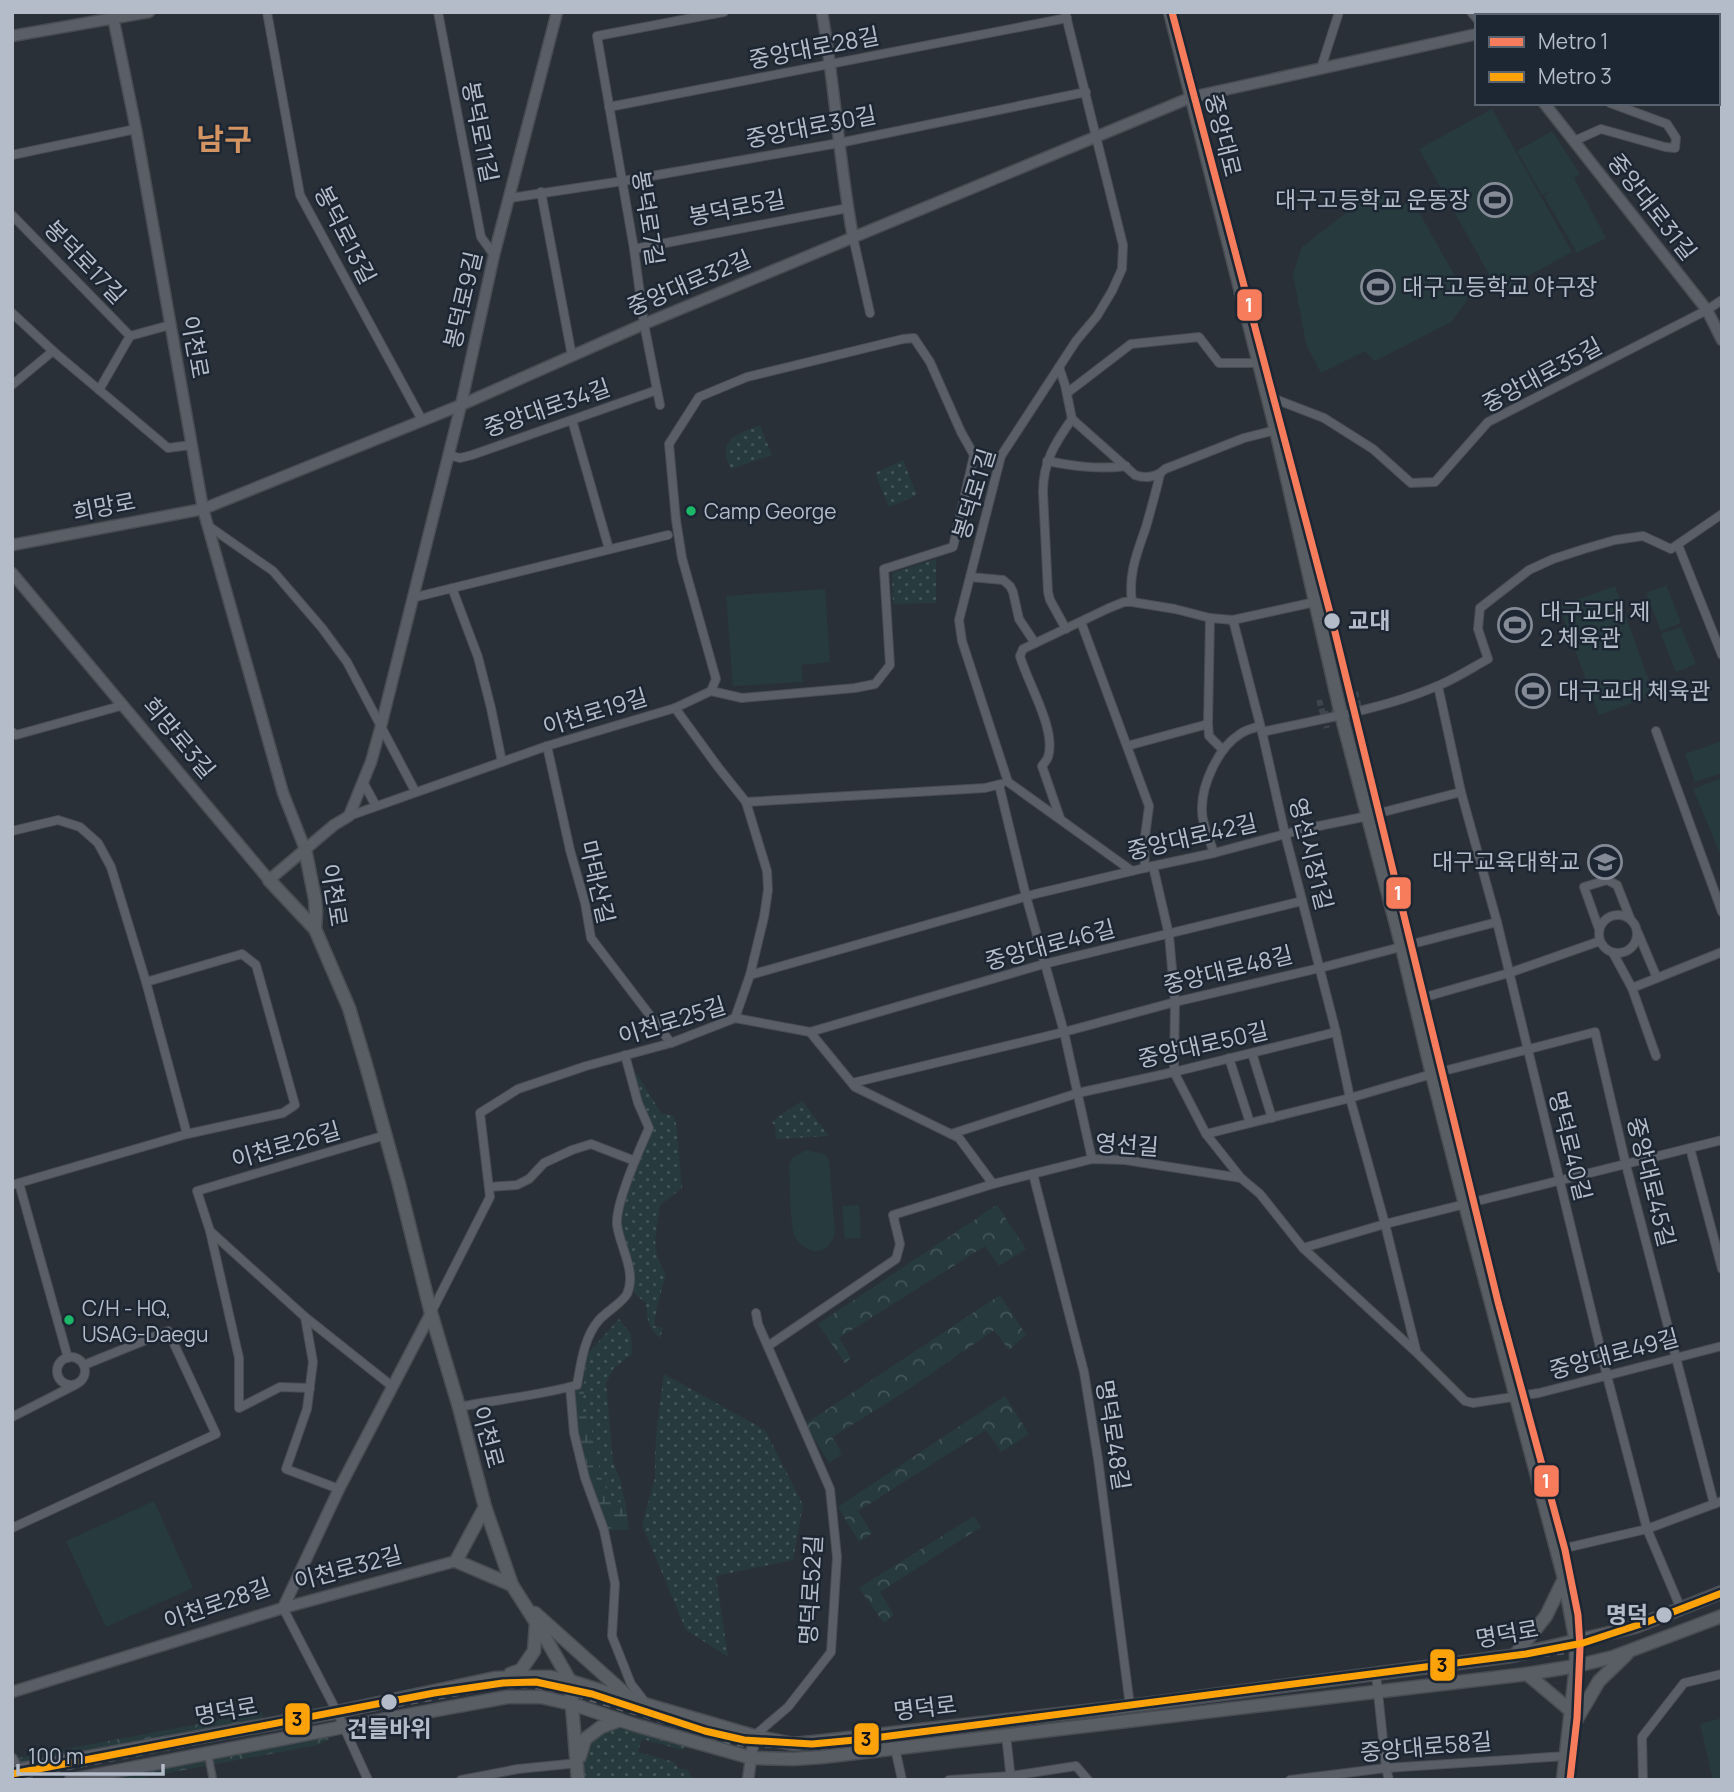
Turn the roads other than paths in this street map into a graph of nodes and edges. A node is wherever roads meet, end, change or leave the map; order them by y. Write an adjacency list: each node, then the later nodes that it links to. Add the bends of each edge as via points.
1 (149, 12): 9 (street)
2 (267, 12): 53 (street, 봉덕로13길, via 300,195)
3 (438, 12): 32 (street, 봉덕로11길, via 481,237)
4 (557, 12): 27 (street, 봉덕로9길)
5 (724, 12): 19 (street, 봉덕로7길, via 597,36)
6 (822, 12): 13 (street)
7 (1170, 12): 16 (main road, 중앙대로)
8 (1339, 12): 14 (street)
9 (112, 15): 12 (street); 20 (street, 이천로)
10 (1066, 15): 13 (street, 중앙대로28길); 15 (street, 봉덕로1길)
11 (1475, 34): 14 (street)
12 (12, 36)
13 (831, 64): 19 (street, 중앙대로28길); 23 (street)
14 (1321, 68): 16 (street)
15 (1086, 92): 21 (street, 봉덕로1길); 23 (street, 중앙대로30길)
16 (1192, 97): 21 (street, 중앙대로32길); 43 (main road, 중앙대로)
17 (1546, 105): 22 (street, 중앙대로31길)
18 (1615, 105): 22 (street, via 1667,124 1676,138 1675,148 1601,129)
19 (609, 107): 25 (street, 봉덕로7길)
20 (136, 129): 24 (street); 38 (street, 이천로)
21 (1095, 137): 30 (street, 중앙대로32길); 44 (street, 봉덕로1길, via 1123,245 1122,268 1097,316)
22 (1574, 141): 34 (street, 중앙대로31길)
23 (839, 142): 25 (street, 중앙대로30길); 28 (street)
24 (12, 155)
25 (623, 181): 26 (street, 중앙대로30길); 31 (street, 봉덕로7길)
26 (541, 192): 27 (street, 중앙대로30길); 42 (street)
27 (510, 198): 32 (street, 봉덕로9길)
28 (848, 208): 30 (street); 31 (street, 봉덕로5길)
29 (12, 215): 39 (street, 봉덕로17길)
30 (853, 237): 36 (street); 37 (street, 중앙대로32길)
31 (634, 249): 37 (street, 봉덕로7길)
32 (494, 255): 50 (street, 봉덕로9길)
33 (1722, 300): 34 (street, 중앙대로35길)
34 (1707, 310): 40 (street, 중앙대로31길); 49 (street, 중앙대로35길, via 1488,422 1435,482 1410,484 1373,449 1324,418)
35 (12, 313): 41 (street)
36 (870, 313)
37 (644, 324): 42 (street, 중앙대로32길); 47 (street, 봉덕로7길)
38 (170, 325): 39 (street); 56 (street, 이천로)
39 (130, 336): 46 (street)
40 (1722, 340)
41 (53, 351): 45 (street); 46 (street)
42 (572, 356): 50 (street, 중앙대로32길)
43 (1258, 363): 48 (street, via 1219,363 1199,337 1131,344); 49 (main road, 중앙대로)
44 (1059, 367): 48 (street); 69 (street, 봉덕로1길, via 1001,456)
45 (12, 385)
46 (99, 390): 56 (street, via 168,448)
47 (657, 390): 51 (street, 봉덕로7길); 54 (street, 중앙대로34길)
48 (1066, 393): 52 (street)
49 (1267, 396): 55 (main road, 중앙대로)
50 (461, 405): 53 (street, 중앙대로32길); 57 (street, 봉덕로9길)
51 (660, 405)
52 (1072, 419): 58 (street); 59 (street)
53 (422, 420): 61 (street, 중앙대로32길)
54 (572, 420): 57 (street, 중앙대로34길, via 472,455); 67 (street)
55 (1276, 430): 60 (street); 73 (main road, 중앙대로)
56 (191, 445): 61 (street, 이천로)
57 (448, 455): 71 (street, 봉덕로9길)
58 (1047, 461): 59 (street); 77 (street, via 1042,492 1048,592)
59 (1126, 466): 60 (street, via 1143,478)
60 (1160, 474): 72 (street, via 1132,567)
61 (203, 509): 63 (street, 이천로); 65 (street, 희망로)
62 (1722, 514): 66 (street)
63 (207, 525): 86 (street, via 273,571 347,662); 105 (street, 이천로, via 284,793)
64 (668, 535): 67 (street)
65 (12, 545)
66 (1678, 545): 79 (street); 80 (street, via 1671,549 1643,536 1615,540 1529,570 1480,608 1478,629 1488,659)
67 (609, 549): 70 (street)
68 (12, 573): 82 (street, 희망로3길)
69 (970, 576): 78 (street, via 1003,580 1010,586 1019,619); 95 (street, 봉덕로1길, via 959,620 962,641)
70 (452, 588): 71 (street); 93 (street, via 478,657)
71 (412, 597): 86 (street, 봉덕로9길)
72 (1132, 602): 74 (street); 76 (street)
73 (1315, 602): 75 (street); 84 (main road, 중앙대로)
74 (1210, 618): 75 (street); 85 (street)
75 (1233, 620): 87 (street, 영선시장1길)
76 (1081, 622): 77 (street); 91 (street)
77 (1066, 629): 78 (street)
78 (1035, 643): 102 (street, via 1020,656 1048,729 1048,756 1042,766)
79 (1722, 655)
80 (1438, 687): 84 (street); 97 (street, 명덕로40길)
81 (711, 691): 81 (street, via 716,679 682,558 669,444 699,397 747,377 914,338 975,455 953,547 884,569 890,665 875,684 855,688 742,698); 83 (street)
82 (124, 705): 89 (street, via 16,735); 109 (street, 희망로3길)
83 (675, 708): 90 (street, 이천로19길); 98 (street, 이천로19길)
84 (1341, 714): 87 (street); 101 (main road, 중앙대로)
85 (1208, 724): 91 (street); 92 (street, via 1209,736)
86 (381, 726): 94 (street, 봉덕로9길); 96 (street)
87 (1261, 729): 92 (street, via 1241,733); 104 (street, 영선시장1길)
88 (1656, 731): 112 (street)
89 (12, 732)
90 (547, 746): 93 (street, 이천로19길); 136 (street, 마태산길, via 590,938)
91 (1127, 746): 107 (street, via 1149,806 1143,844)
92 (1223, 750): 106 (street, via 1210,776 1202,810)
93 (502, 762): 96 (street, 이천로19길)
94 (363, 782): 99 (street); 100 (street, 봉덕로9길)
95 (1004, 783): 98 (street, via 985,788); 102 (street); 110 (street)
96 (415, 791): 99 (street, 이천로19길)
97 (1461, 792): 101 (street, 중앙대로42길); 114 (street, 명덕로40길)
98 (746, 802): 126 (street, 이천로19길, via 767,871 768,890)
99 (376, 806): 100 (street, 이천로19길)
100 (349, 816): 105 (street)
101 (1368, 816): 104 (street, 중앙대로42길); 120 (main road, 중앙대로)
102 (1060, 820): 108 (street)
103 (12, 831): 128 (street, via 58,820 80,827 98,843 111,867)
104 (1285, 834): 106 (street, 중앙대로42길); 111 (street, 영선시장1길)
105 (305, 849): 109 (street); 115 (main road, 이천로, via 315,900)
106 (1214, 853): 107 (street, 중앙대로42길)
107 (1149, 867): 108 (street, 중앙대로42길); 118 (street)
108 (1132, 871): 110 (street, 중앙대로42길)
109 (269, 880): 115 (main road, 희망로3길)
110 (1026, 896): 123 (street); 126 (street, 중앙대로42길)
111 (1302, 901): 118 (street, 중앙대로46길); 124 (street, 영선시장1길)
112 (1722, 912)
113 (1630, 919): 116 (street, via 1612,915); 116 (street, via 1618,885 1608,880 1584,887); 117 (street)
114 (1497, 922): 120 (street, 중앙대로48길); 125 (street, 명덕로40길)
115 (315, 929): 152 (main road, 이천로, via 349,1008)
116 (1599, 929): 119 (street)
117 (1638, 933): 122 (street, via 1630,949); 127 (street)
118 (1169, 934): 123 (street, 중앙대로46길); 131 (street)
119 (1600, 941): 122 (street); 125 (street)
120 (1402, 947): 124 (street, 중앙대로48길); 130 (main road, 중앙대로)
121 (1722, 951): 127 (street)
122 (1614, 953): 129 (street)
123 (1044, 964): 133 (street, 중앙대로46길); 134 (street)
124 (1320, 968): 131 (street, 중앙대로48길); 135 (street, 영선시장1길)
125 (1509, 974): 130 (street); 137 (street, 명덕로40길)
126 (750, 975): 132 (street)
127 (1657, 978): 129 (street)
128 (146, 982): 149 (street); 149 (street, via 243,954 256,965 295,1105 283,1113)
129 (1632, 988): 140 (street)
130 (1415, 1000): 143 (main road, 중앙대로)
131 (1175, 1002): 134 (street, 중앙대로48길); 142 (street)
132 (735, 1018): 133 (street, 이천로25길); 136 (street, 이천로25길)
133 (810, 1032): 144 (street)
134 (1064, 1032): 144 (street, 중앙대로48길); 145 (street)
135 (1336, 1032): 138 (street, 중앙대로50길); 146 (street, 영선시장1길)
136 (671, 1043): 139 (street, 이천로25길)
137 (1527, 1050): 143 (street, 중앙대로45길); 157 (street, 중앙대로45길, via 1595,1032); 160 (street, 명덕로40길)
138 (1252, 1053): 141 (street, 중앙대로50길); 147 (street)
139 (625, 1055): 156 (street, via 649,1128); 163 (street, 이천로25길, via 518,1089 480,1113)
140 (1656, 1056)
141 (1229, 1058): 142 (street, 중앙대로50길); 148 (street)
142 (1174, 1072): 145 (street, 중앙대로50길); 151 (street)
143 (1432, 1074): 146 (street, 중앙대로45길); 164 (main road, 중앙대로)
144 (852, 1083): 150 (street)
145 (1078, 1093): 150 (street, 중앙대로50길); 155 (street)
146 (1350, 1098): 147 (street); 165 (street, 영선시장1길)
147 (1272, 1118): 148 (street)
148 (1250, 1123): 151 (street)
149 (187, 1134): 161 (street)
150 (951, 1134): 162 (street, via 959,1138)
151 (1206, 1134): 159 (street)
152 (386, 1135): 166 (street, 이천로26길, via 197,1191); 169 (main road, 이천로)
153 (1722, 1140): 154 (street)
154 (1690, 1148): 157 (street); 168 (street)
155 (1092, 1159): 158 (street, 영선길); 159 (street, 영선길)
156 (635, 1161): 163 (street, via 590,1144 544,1163 517,1185); 181 (street, via 617,1223 630,1278 626,1295 590,1332 577,1385)
157 (1626, 1165): 160 (street); 176 (street, 중앙대로45길)
158 (1033, 1174): 162 (street, 영선길); 215 (street, 명덕로48길, via 1084,1372)
159 (1241, 1178): 167 (street, via 1260,1194)
160 (1559, 1180): 164 (street); 178 (street, 명덕로40길)
161 (16, 1184): 175 (street)
162 (993, 1184): 172 (street, 영선길, via 892,1215 900,1244 897,1259)
163 (489, 1187): 169 (street, via 490,1198)
164 (1465, 1204): 165 (street); 183 (main road, 중앙대로)
165 (1385, 1224): 167 (street); 174 (street, 영선시장1길)
166 (209, 1231): 171 (street); 182 (street, via 239,1358 239,1409 280,1387)
167 (1303, 1248): 174 (street)
168 (1722, 1269)
169 (430, 1313): 180 (street, 이천로28길); 184 (main road, 이천로)
170 (756, 1313): 172 (street, 명덕로52길)
171 (305, 1317): 180 (street); 182 (street, via 313,1362)
172 (768, 1346): 221 (street, 명덕로52길, via 830,1489 836,1557 831,1652 788,1707)
173 (1722, 1346): 176 (street, 중앙대로49길)
174 (1416, 1352): 183 (street, 중앙대로49길, via 1465,1401 1473,1404)
175 (68, 1358): 177 (street); 179 (street, via 58,1366 58,1375 63,1382)
176 (1675, 1358): 178 (street, 중앙대로49길); 187 (street, 중앙대로45길)
177 (84, 1365): 179 (street, via 85,1374); 189 (street, via 168,1331 216,1434)
178 (1607, 1376): 183 (street, 중앙대로49길); 190 (street, 명덕로40길)
179 (76, 1384): 185 (street)
180 (393, 1387): 186 (street, 이천로28길)
181 (570, 1387): 184 (street); 214 (street, via 574,1433 604,1530 615,1584 612,1636 631,1684)
182 (310, 1388): 186 (street, via 286,1469)
183 (1516, 1397): 191 (main road, 중앙대로)
184 (459, 1407): 188 (main road, 이천로)
185 (12, 1417)
186 (339, 1489): 197 (street, 이천로28길)
187 (1718, 1503): 190 (street)
188 (485, 1507): 192 (main road); 194 (main road, 이천로)
189 (12, 1528)
190 (1647, 1530): 191 (street); 198 (street, 명덕로40길)
191 (1556, 1550): 193 (main road, 중앙대로)
192 (456, 1561): 194 (main road); 197 (street, 이천로32길)
193 (1564, 1578): 201 (main road, 중앙대로); 203 (main road, via 1546,1616)
194 (512, 1585): 196 (main road, 이천로)
195 (1722, 1592): 198 (main road, 명덕로)
196 (523, 1603): 200 (main road, 이천로); 212 (main road)
197 (284, 1608): 210 (street, 이천로28길); 217 (street, 이천로32길)
198 (1681, 1609): 201 (main road, 명덕로)
199 (1722, 1616): 202 (main road, 명덕로)
200 (536, 1623): 208 (main road, via 534,1651 521,1670); 209 (main road, 이천로)
201 (1576, 1642): 203 (main road, 명덕로); 204 (main road, 중앙대로)
202 (1631, 1651): 204 (main road, 명덕로); 220 (main road, via 1600,1681)
203 (1515, 1655): 205 (main road, 명덕로)
204 (1576, 1666): 206 (main road, 명덕로); 216 (main road, 중앙대로)
205 (1376, 1674): 211 (street); 215 (main road, 명덕로)
206 (1528, 1674): 211 (main road, 명덕로); 216 (main road)
207 (1722, 1674): 230 (street, via 1684,1683 1675,1693 1642,1737)
208 (495, 1678): 209 (main road, 명덕로); 217 (main road, 명덕로)
209 (570, 1681): 212 (main road, 명덕로); 213 (main road, 이천로)
210 (12, 1692)
211 (1378, 1692): 222 (main road, 명덕로); 228 (street)
212 (634, 1702): 214 (main road, 명덕로)
213 (572, 1704): 218 (main road, 명덕로); 219 (main road, 명덕로, via 541,1697 507,1697); 227 (main road, 이천로)
214 (647, 1705): 221 (main road, 명덕로)
215 (1130, 1706): 221 (main road, 명덕로, via 793,1744)
216 (1571, 1711): 220 (main road, 중앙대로)
217 (337, 1712): 219 (street, 이천로32길); 229 (main road, 명덕로)
218 (620, 1720): 226 (main road, 명덕로); 227 (main road, via 585,1739)
219 (343, 1727): 224 (main road, 명덕로); 234 (street, 이천로32길)
220 (1569, 1732): 225 (main road, 중앙대로)
221 (754, 1735): 226 (street)
222 (1006, 1735): 223 (main road, 명덕로); 231 (street)
223 (895, 1748): 226 (main road, 명덕로, via 813,1758); 238 (street)
224 (208, 1754): 232 (main road, 명덕로); 233 (street)
225 (1566, 1756): 228 (street, 중앙대로58길); 243 (main road, 중앙대로)
226 (752, 1758): 237 (street)
227 (578, 1763): 235 (street); 236 (main road, 이천로)
228 (1386, 1768): 241 (street, 중앙대로58길); 242 (street)
229 (16, 1770)
230 (1643, 1777)
231 (1011, 1778): 239 (street); 240 (street, via 1076,1766)
232 (71, 1780)
233 (213, 1780)
234 (368, 1780)
235 (461, 1780)
236 (578, 1780)
237 (748, 1780)
238 (902, 1780)
239 (948, 1780)
240 (1088, 1780)
241 (1290, 1780)
242 (1389, 1780)
243 (1563, 1780)

